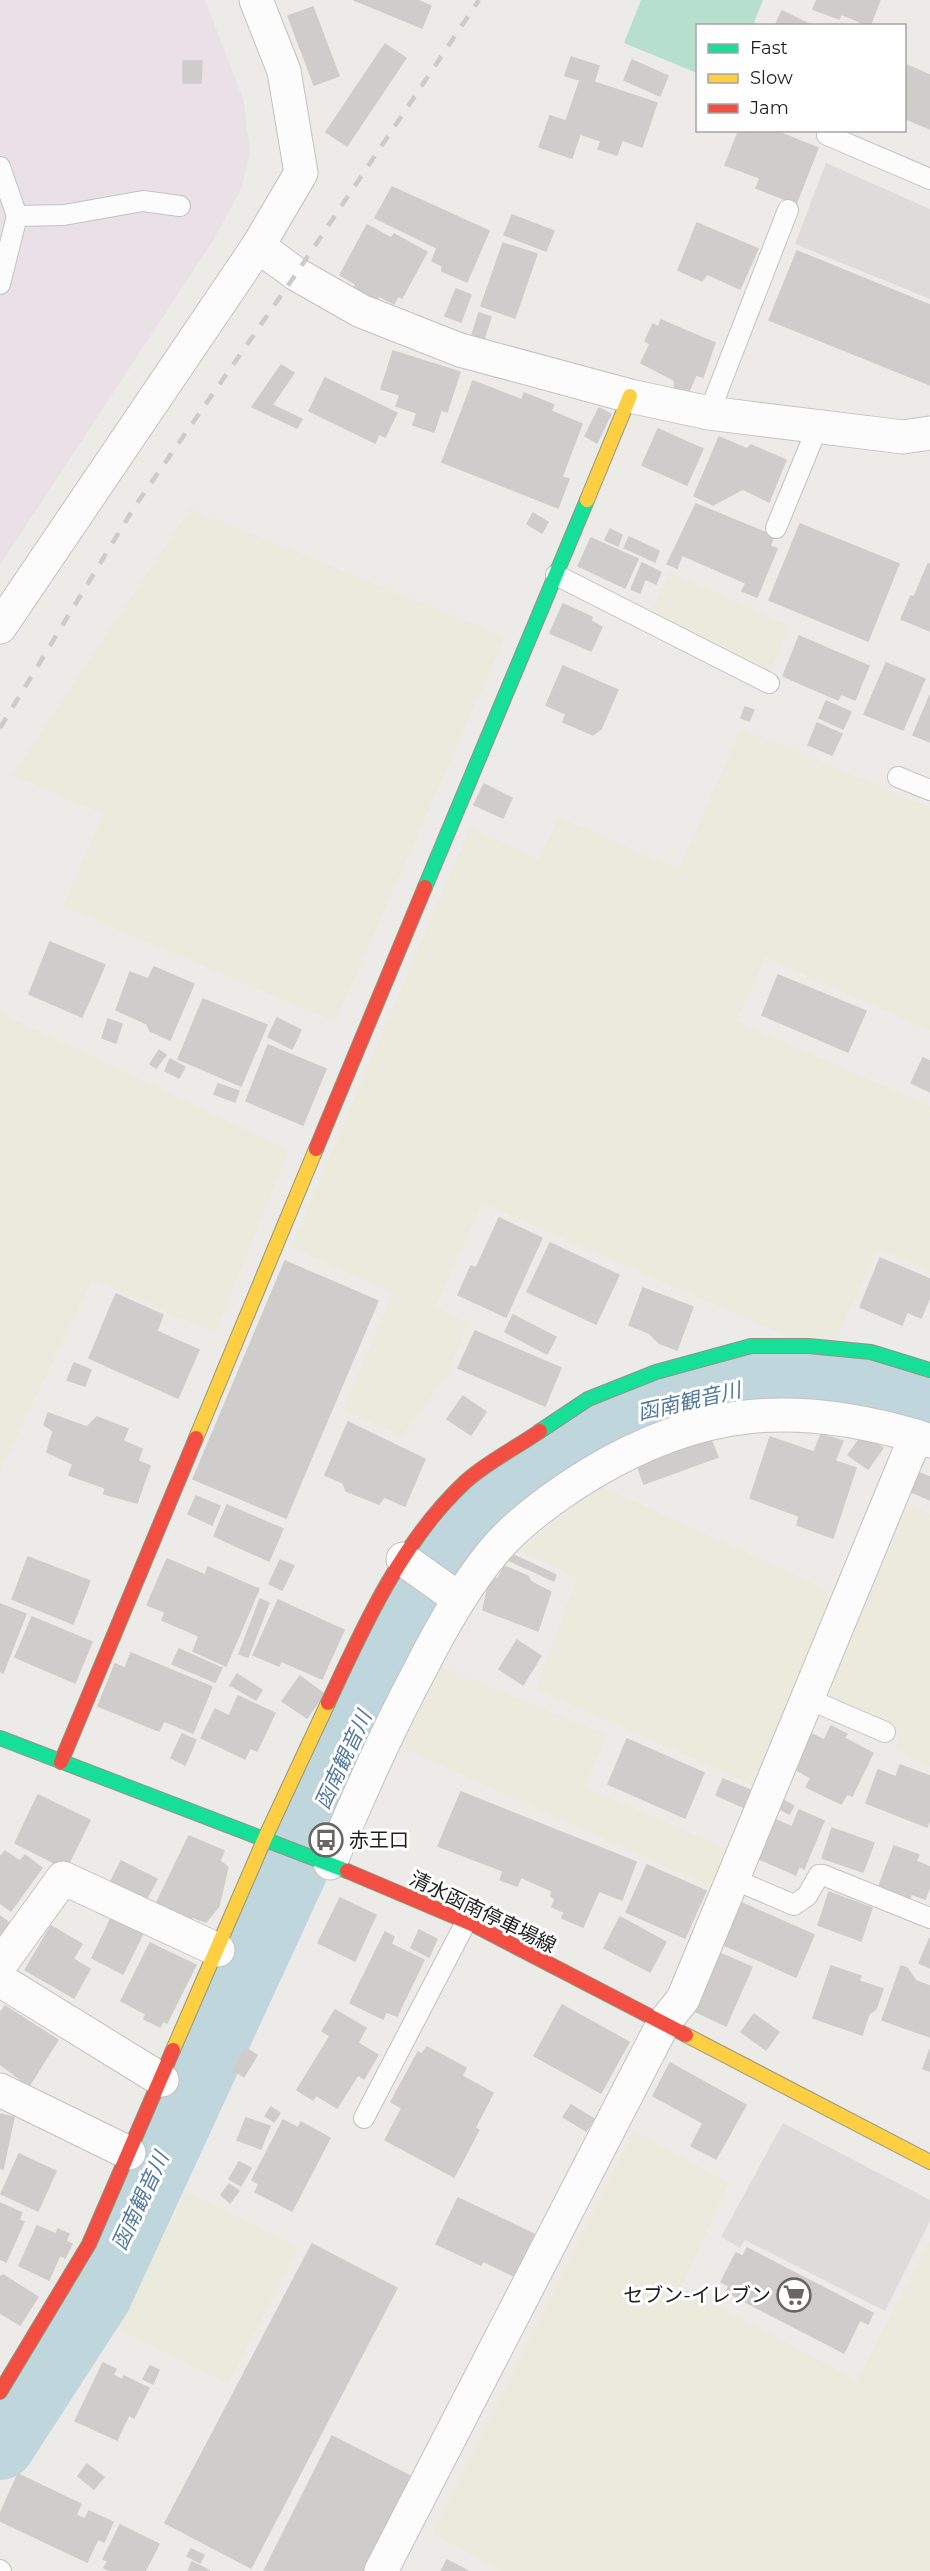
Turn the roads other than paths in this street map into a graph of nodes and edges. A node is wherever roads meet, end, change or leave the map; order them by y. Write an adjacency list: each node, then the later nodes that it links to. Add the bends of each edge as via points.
1 (256, 0): 8 (street, via 284,71 301,173)
2 (827, 135): 4 (lane)
3 (0, 167): 7 (lane)
4 (930, 179)
5 (180, 206): 7 (lane, via 143,201 64,215)
6 (788, 210): 11 (lane)
7 (17, 216): 9 (lane)
8 (258, 246): 10 (street, via 296,274 361,312 460,350); 16 (street)
9 (0, 284)
10 (630, 396): 11 (street); 15 (street)
11 (709, 413): 12 (street)
12 (818, 426): 13 (street, via 903,436); 14 (lane)
13 (930, 433)
14 (776, 528)
15 (556, 575): 17 (lane); 27 (street)
16 (0, 627)
17 (769, 683)
18 (898, 777): 19 (lane)
19 (930, 790)
20 (930, 1370): 22 (street, via 872,1352 751,1346 656,1372 588,1399 465,1482)
21 (923, 1438): 23 (street, via 866,1421 792,1415 741,1416 648,1442 571,1485 532,1515); 24 (street)
22 (411, 1564): 23 (street); 28 (street, via 368,1616)
23 (453, 1595): 29 (street)
24 (806, 1698): 25 (lane); 30 (street)
25 (885, 1732)
26 (0, 1738): 27 (street, 清水函南停車場線)
27 (62, 1762): 28 (street, 清水函南停車場線)
28 (265, 1838): 29 (street, 清水函南停車場線); 33 (street)
29 (326, 1862): 32 (street, 清水函南停車場線)
30 (733, 1879): 31 (lane, via 794,1905 807,1896 819,1875 823,1875); 36 (street, via 683,1999)
31 (930, 1918)
32 (466, 1922): 36 (street, 清水函南停車場線); 39 (lane)
33 (218, 1950): 34 (street, via 63,1878); 37 (street)
34 (0, 1965)
35 (0, 1980): 37 (street)
36 (663, 2024): 41 (street, 清水函南停車場線); 45 (street)
37 (162, 2080): 40 (street)
38 (0, 2090): 40 (street)
39 (364, 2118)
40 (129, 2153): 43 (street, via 89,2244)
41 (930, 2162)
42 (0, 2349): 43 (lane)
43 (17, 2366): 44 (street)
44 (0, 2392)
45 (381, 2571)

